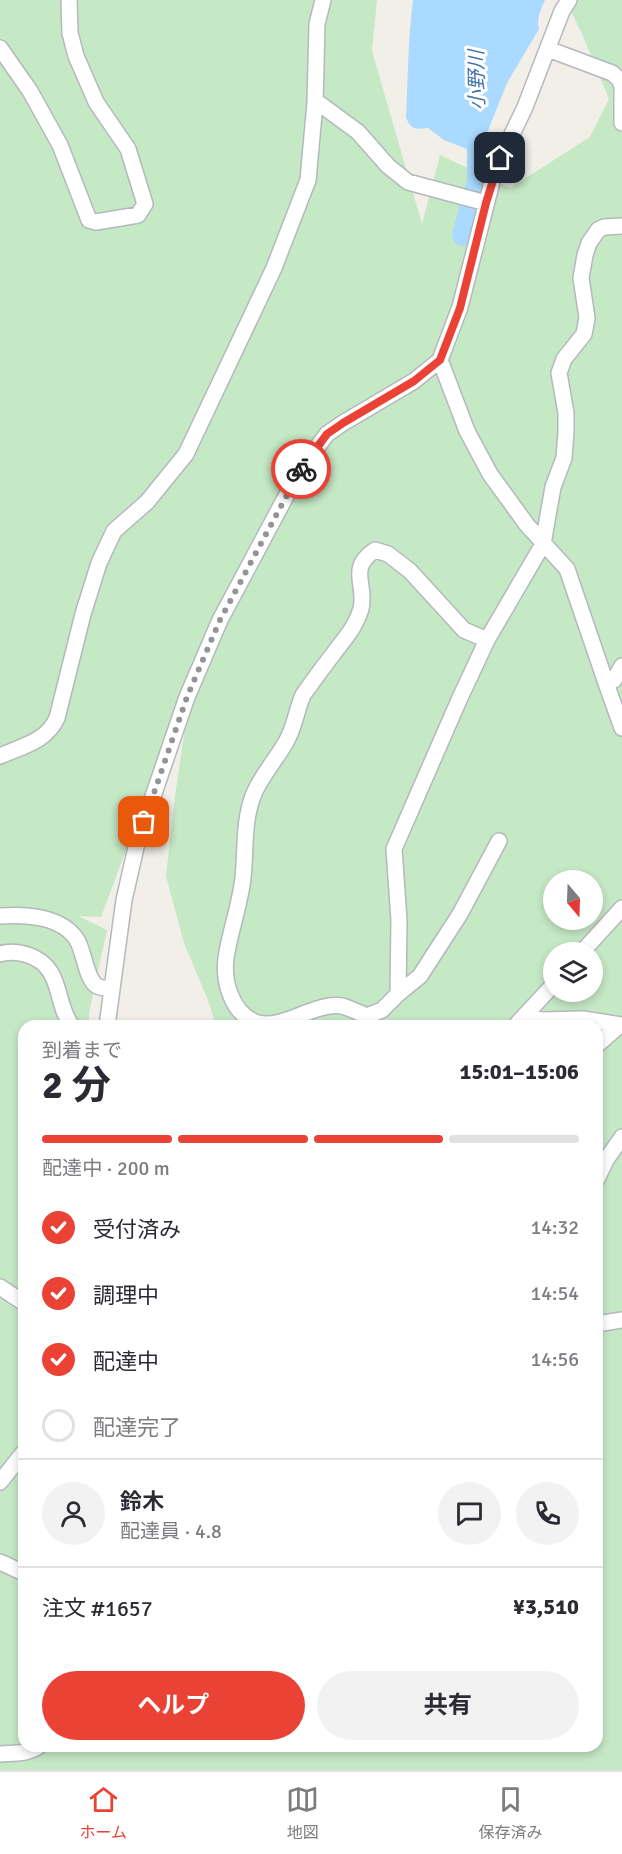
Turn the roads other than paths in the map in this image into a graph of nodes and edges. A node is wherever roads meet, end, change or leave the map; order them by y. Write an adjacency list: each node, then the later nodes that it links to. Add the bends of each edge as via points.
1 (69, 0): 4 (street, via 70,33 76,57 96,102 128,148 134,164 145,204 138,215 89,220 60,146 30,91)
2 (323, 0): 7 (street, via 317,24)
3 (569, 0): 5 (street, via 561,11)
4 (0, 48)
5 (548, 49): 6 (street, via 612,73 620,79); 9 (street, via 495,170)
6 (622, 88): 8 (street)
7 (315, 103): 9 (street, via 358,132 408,182); 17 (street, via 308,180 274,268 211,403 186,454 147,502 114,531 89,594 51,730)
8 (622, 123)
9 (486, 203): 11 (street, via 460,308)
10 (622, 226): 12 (street, via 598,230 585,255 581,278 588,318 584,334 564,359 560,373 566,432 564,458 553,487)
11 (440, 360): 12 (street, via 467,431 490,474); 23 (street, via 414,381 327,434 300,470 220,620 187,697 137,843)
12 (543, 544): 13 (street); 15 (street, via 567,569)
13 (487, 640): 24 (street, via 394,849 399,920); 28 (street, via 464,630 410,571 388,554 375,550 361,563 362,606 356,624 303,695 293,730 253,794 248,811 243,880 226,976 234,1001 242,1014)
14 (622, 666): 15 (street, via 614,680)
15 (606, 683): 16 (street)
16 (622, 728)
17 (0, 756)
18 (499, 841): 24 (street, via 460,914 420,976)
19 (622, 908): 21 (street)
20 (0, 916): 23 (street, via 39,917 69,931 77,940 91,980 98,987)
21 (591, 942)
22 (0, 954): 26 (street, via 21,953 46,966 55,977)
23 (111, 989): 27 (street)
24 (398, 994): 31 (street)
25 (543, 996): 32 (street)
26 (68, 1020)
27 (108, 1020)
28 (253, 1020)
29 (283, 1020): 30 (street, via 322,1007 342,1006)
30 (363, 1020)
31 (367, 1020)
32 (520, 1020)
33 (542, 1020): 34 (street)
34 (588, 1020)
35 (603, 1022): 36 (street)
36 (621, 1025): 37 (street)
37 (603, 1040)
38 (622, 1137): 39 (street)
39 (603, 1166)
40 (0, 1287): 41 (street)
41 (18, 1299)
42 (622, 1320): 43 (street)
43 (603, 1323)
44 (18, 1460): 45 (street)
45 (0, 1482)
46 (0, 1562): 47 (street)
47 (18, 1570)
48 (21, 1752): 49 (street)
49 (0, 1754)

